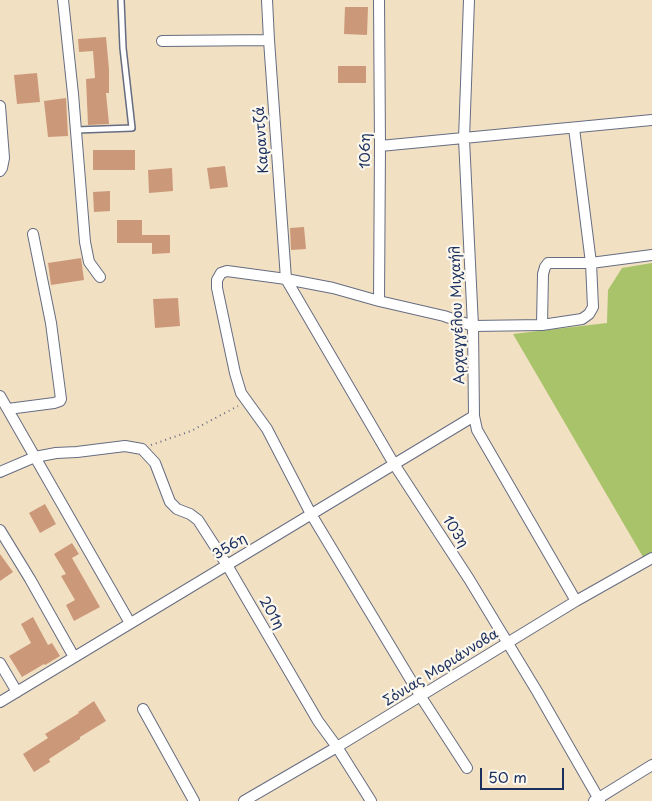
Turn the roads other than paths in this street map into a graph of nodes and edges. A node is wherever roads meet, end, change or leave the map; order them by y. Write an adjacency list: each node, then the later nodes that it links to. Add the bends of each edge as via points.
1 (63, 0): 11 (street)
2 (121, 0): 11 (lane, via 132,128)
3 (267, 0): 6 (street, Καραντζά)
4 (380, 0): 13 (street, 106η)
5 (469, 0): 12 (street, Αρχαγγέλου Μιχαήλ)
6 (269, 40): 7 (street); 19 (street, Καραντζά)
7 (162, 41)
8 (0, 106): 14 (street, via 4,158)
9 (652, 120): 10 (street)
10 (574, 128): 12 (street); 17 (street)
11 (76, 130): 18 (street, via 85,242 89,262)
12 (464, 139): 13 (street); 22 (street, Αρχαγγέλου Μιχαήλ)
13 (380, 146): 20 (street, 106η)
14 (0, 171)
15 (33, 234): 24 (street, via 51,323 61,398 54,403)
16 (652, 255): 17 (street)
17 (591, 263): 21 (street, via 593,308 589,314 582,319); 21 (street, via 548,263 543,274)
18 (100, 277)
19 (286, 279): 20 (street); 27 (street, 103η); 29 (street, via 227,271 221,273 217,288 241,392 268,429)
20 (379, 301): 22 (street)
21 (542, 325): 22 (street)
22 (473, 326): 25 (street, Αρχαγγέλου Μιχαήλ)
23 (0, 396): 24 (street)
24 (8, 410): 26 (street)
25 (474, 416): 27 (street, 356η); 33 (street, Αρχαγγέλου Μιχαήλ, via 477,430)
26 (35, 457): 28 (street); 32 (street, 201η, via 125,446 142,448 155,463 170,502 198,520); 34 (street)
27 (394, 464): 29 (street, 356η); 35 (street, 103η)
28 (0, 472)
29 (311, 514): 32 (street, 356η); 39 (street)
30 (0, 530): 36 (street)
31 (652, 558): 33 (street, Σόνιας Μοριάννοβα)
32 (227, 564): 34 (street, 356η); 42 (street, 201η, via 318,721)
33 (576, 601): 35 (street, Σόνιας Μοριάννοβα)
34 (130, 623): 36 (street, 356η)
35 (508, 643): 39 (street, Σόνιας Μοριάννοβα); 45 (street, 103η)
36 (74, 657): 38 (street, 356η)
37 (0, 663): 38 (street)
38 (16, 692): 40 (street, 356η)
39 (421, 697): 42 (street, Σόνιας Μοριάννοβα); 44 (street)
40 (0, 702)
41 (143, 709): 46 (street)
42 (338, 747): 47 (street, Σόνιας Μοριάννοβα); 48 (street, 201η)
43 (652, 765): 45 (street)
44 (467, 768)
45 (597, 800)
46 (194, 801)
47 (244, 801)
48 (372, 801)

